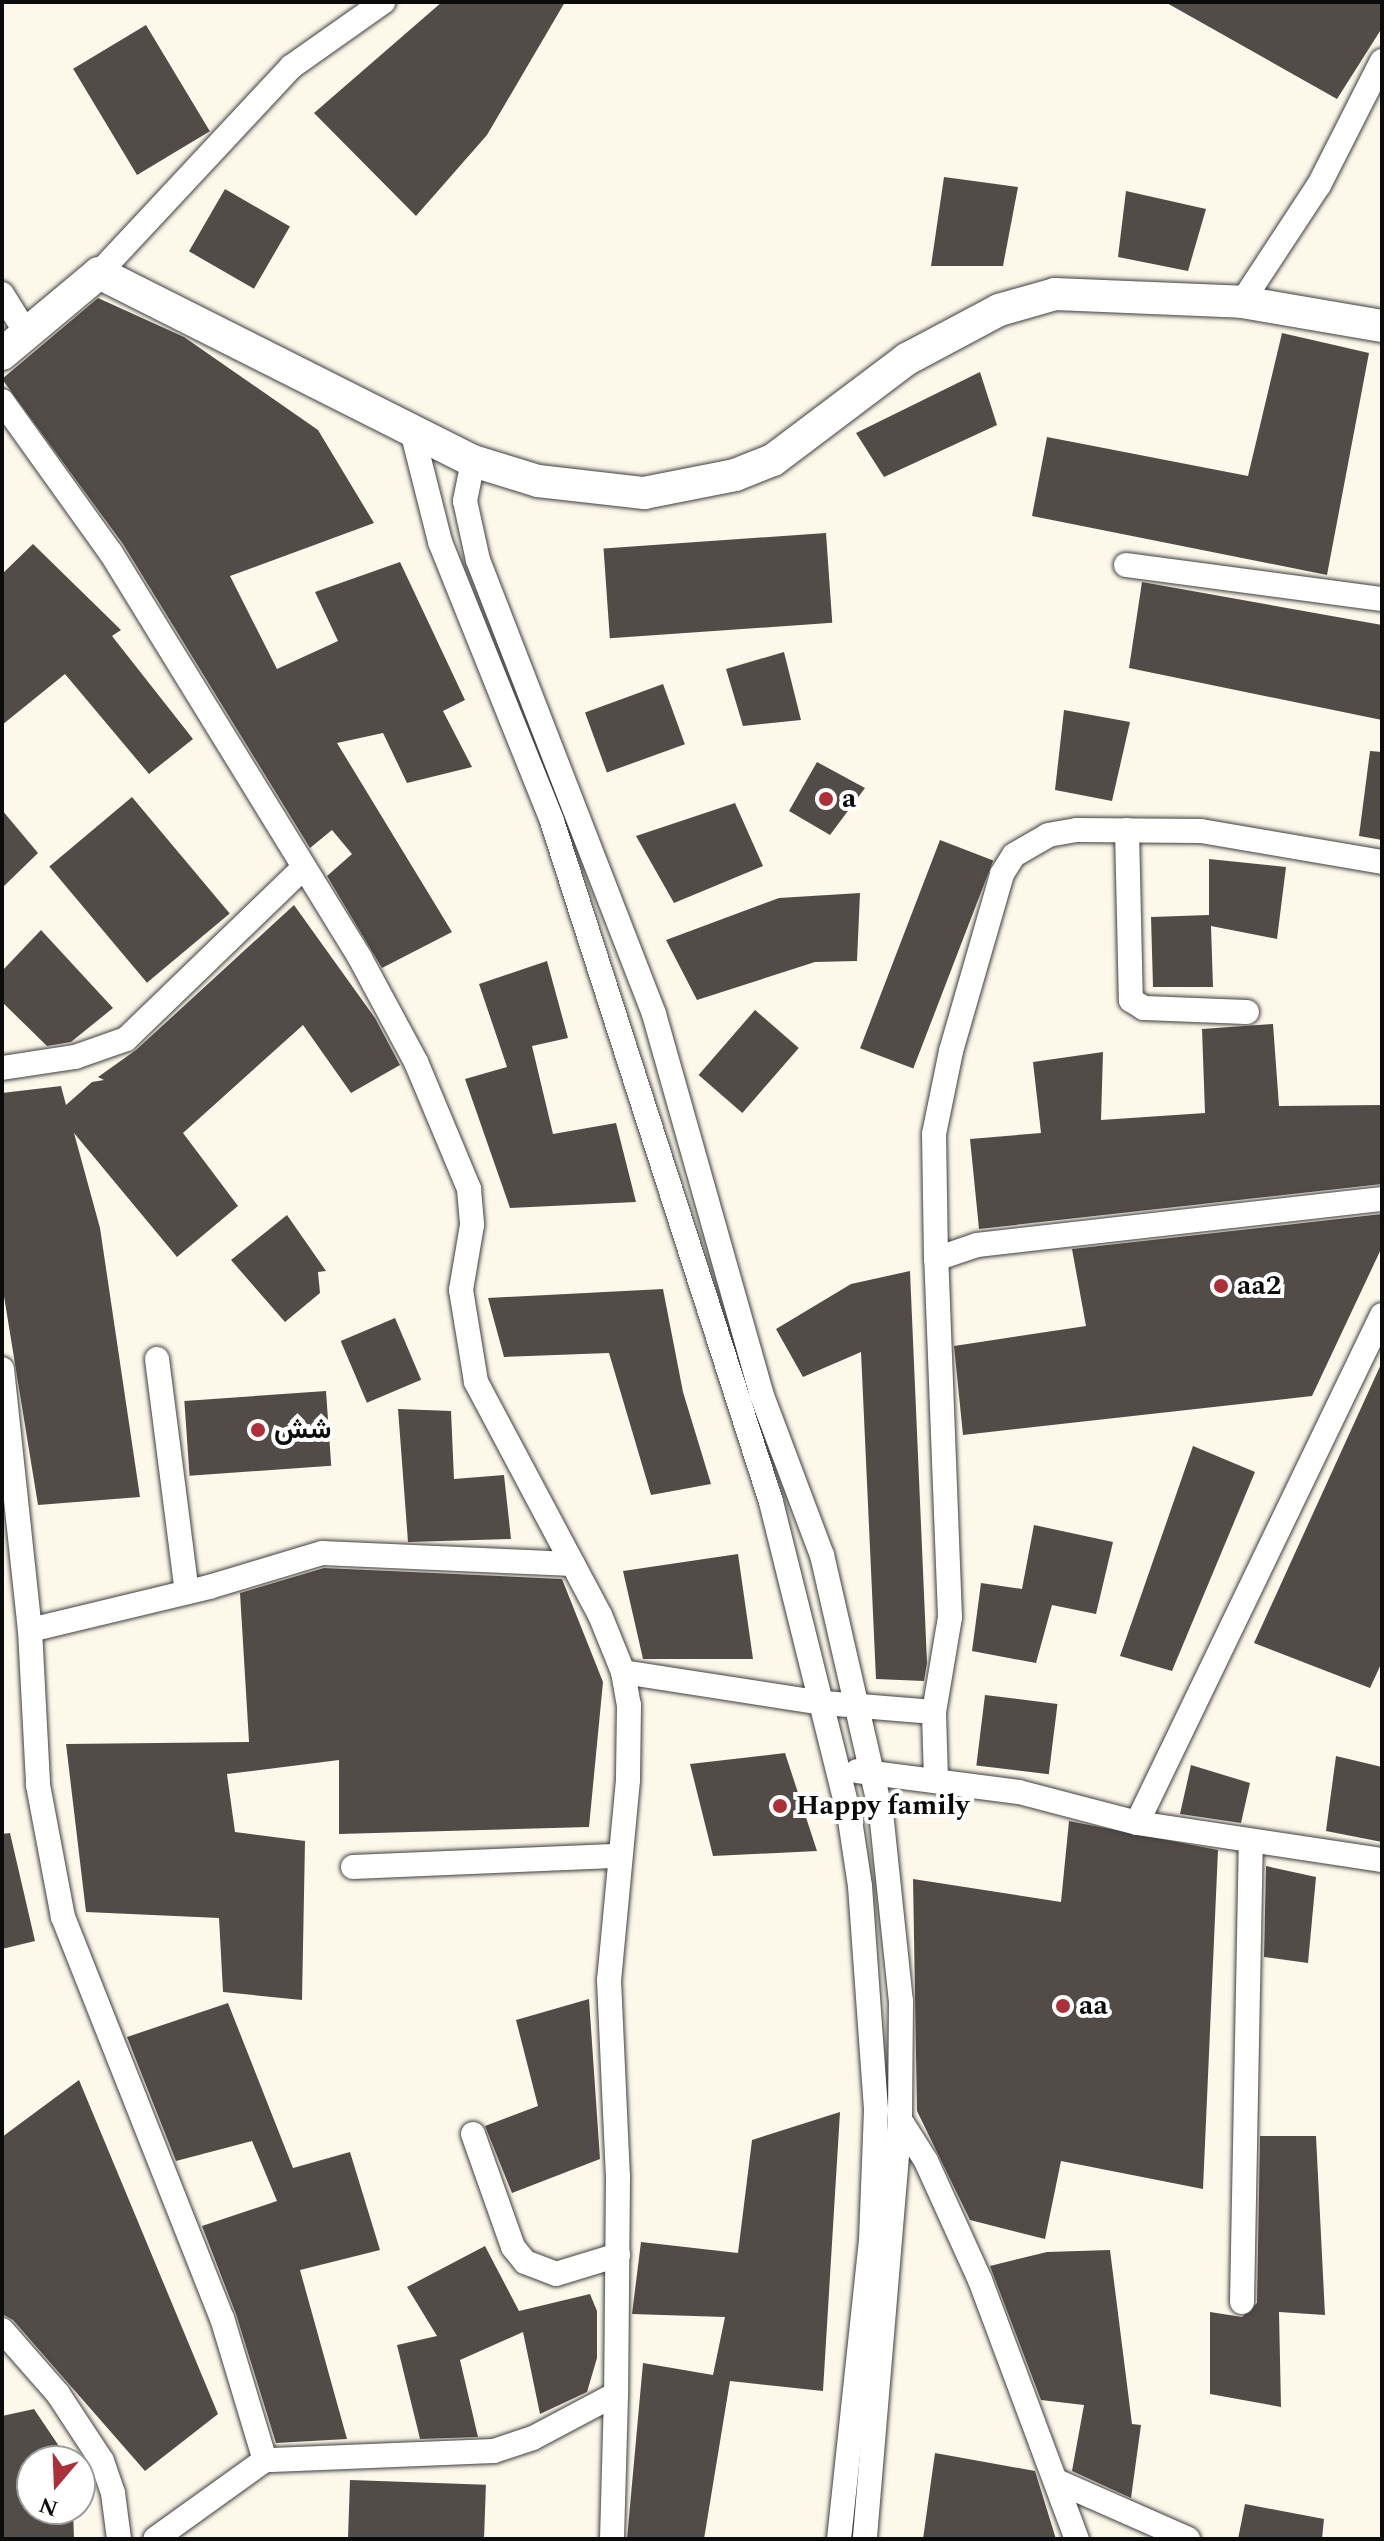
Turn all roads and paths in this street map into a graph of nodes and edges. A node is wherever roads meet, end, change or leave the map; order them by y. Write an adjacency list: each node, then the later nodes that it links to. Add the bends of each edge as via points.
1 (383, 2): 3 (street, via 291,67)
2 (1382, 61): 5 (street, via 1319,185)
3 (99, 273): 7 (street); 10 (street)
4 (2, 294): 7 (street)
5 (1242, 302): 6 (street); 11 (street, via 1055,294 999,310 907,359 773,460 692,486 644,493 588,490)
6 (1382, 326)
7 (25, 331): 8 (street)
8 (2, 354)
9 (2, 401): 16 (street, via 111,553)
10 (412, 431): 11 (street); 29 (street, via 440,542 552,821 612,1003 771,1502)
11 (473, 461): 30 (street, via 465,501 481,570 654,1014 761,1393 822,1555)
12 (1126, 565): 13 (street)
13 (1382, 599)
14 (1127, 830): 15 (street, via 1201,831); 17 (street, via 1131,1000 1144,1008); 20 (street, via 1048,835 1014,855 1002,874 951,1051 934,1134)
15 (1382, 862)
16 (303, 868): 18 (street, via 126,1039 75,1057); 25 (street, via 416,1062 463,1166 472,1225 461,1290 468,1356 488,1408)
17 (1247, 1012)
18 (2, 1068)
19 (1382, 1199): 20 (street, via 977,1245)
20 (936, 1259): 31 (street, via 950,1617)
21 (1382, 1315): 35 (street)
22 (157, 1359): 26 (street)
23 (2, 1369): 24 (street)
24 (6, 1423): 27 (street)
25 (573, 1564): 26 (street, via 346,1551 292,1559); 28 (street)
26 (187, 1592): 27 (street)
27 (30, 1630): 48 (street, via 38,1785 63,1917 222,2318)
28 (623, 1672): 29 (street); 37 (street, via 630,1742)
29 (824, 1703): 30 (street); 32 (street)
30 (858, 1706): 31 (street); 33 (street)
31 (934, 1712): 34 (street)
32 (839, 1770): 33 (street); 40 (street, via 860,1886)
33 (872, 1772): 34 (street); 41 (street)
34 (936, 1780): 35 (street, via 1019,1792)
35 (1137, 1823): 36 (street)
36 (1251, 1844): 38 (street); 45 (street)
37 (619, 1856): 39 (street); 44 (street, via 608,1993)
38 (1382, 1860)
39 (353, 1867)
40 (867, 1968): 41 (street); 53 (street, via 876,2071 875,2161)
41 (898, 1968): 42 (street)
42 (900, 2120): 49 (street, via 951,2213); 54 (street)
43 (473, 2134): 44 (street, via 513,2247 525,2262 556,2274)
44 (618, 2255): 47 (street)
45 (1242, 2302)
46 (2, 2330): 50 (street, via 58,2394 102,2461)
47 (616, 2394): 48 (street, via 533,2438 494,2451); 52 (street)
48 (265, 2460): 51 (street)
49 (1059, 2482): 55 (street); 56 (street)
50 (119, 2539)
51 (155, 2539)
52 (612, 2539)
53 (839, 2539)
54 (865, 2539)
55 (1077, 2539)
56 (1188, 2539)

